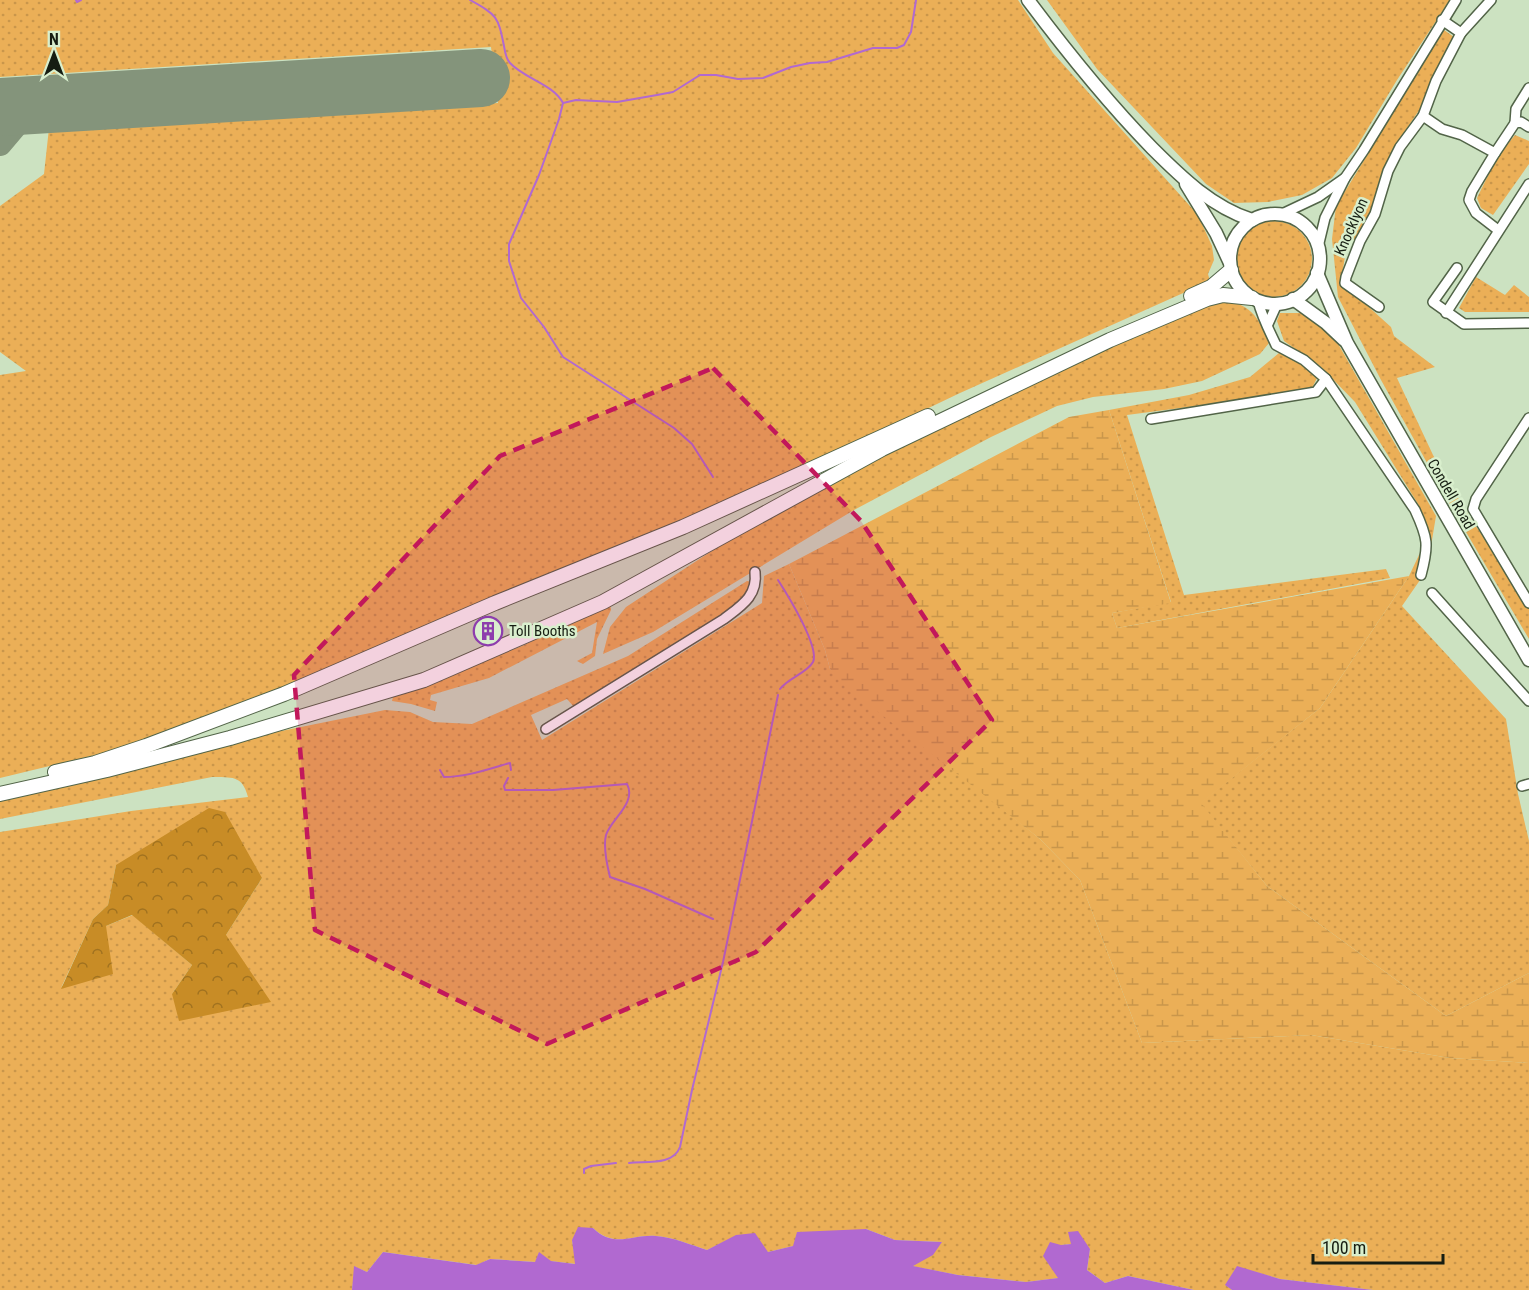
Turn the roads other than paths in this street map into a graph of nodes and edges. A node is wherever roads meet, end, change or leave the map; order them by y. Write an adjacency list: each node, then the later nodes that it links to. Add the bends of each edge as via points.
1 (1028, 0): 12 (main road, via 1107,101)
2 (1456, 0): 4 (street)
3 (1491, 0): 5 (street, Knocklyon)
4 (1442, 20): 5 (street); 11 (street)
5 (1461, 33): 7 (street, Knocklyon)
6 (1529, 88): 8 (street, via 1515,108)
7 (1423, 116): 10 (street); 24 (street, Knocklyon, via 1388,171 1375,214 1346,277 1345,283)
8 (1515, 123): 9 (street); 10 (street)
9 (1529, 127)
10 (1495, 153): 16 (street, via 1469,200 1476,213)
11 (1345, 178): 14 (street, via 1318,197); 17 (street, via 1325,218)
12 (1183, 179): 15 (main road, via 1232,213); 18 (main road, via 1216,233)
13 (1529, 184): 16 (street)
14 (1282, 214): 15 (main road); 17 (main road, via 1309,229)
15 (1252, 220): 18 (main road, via 1233,243)
16 (1498, 230): 25 (street)
17 (1318, 247): 20 (main road)
18 (1231, 267): 21 (main road, via 1242,289); 39 (highway, via 1212,287 683,527 284,694 95,763)
19 (1457, 268): 25 (street, via 1433,302)
20 (1317, 273): 22 (main road, via 1308,289); 28 (main road)
21 (1255, 299): 23 (main road); 27 (street); 40 (highway, via 1223,295 1207,299 1099,345 882,449 603,602 424,680 230,738)
22 (1293, 299): 23 (main road); 28 (main road, via 1326,322)
23 (1277, 304): 27 (street)
24 (1379, 307)
25 (1446, 312): 26 (street, via 1464,324)
26 (1529, 323)
27 (1268, 324): 29 (street, via 1276,345 1304,360)
28 (1347, 343): 36 (main road, Condell Road)
29 (1326, 379): 31 (street, via 1316,392); 33 (street, via 1415,510 1426,533 1427,553)
30 (1529, 418): 35 (street, via 1473,508)
31 (1151, 419)
32 (755, 572): 38 (street, via 756,584 750,597 724,619)
33 (1421, 575)
34 (1432, 593): 37 (street)
35 (1529, 603)
36 (1529, 660)
37 (1529, 701)
38 (546, 729)
39 (0, 785)
40 (0, 794)

